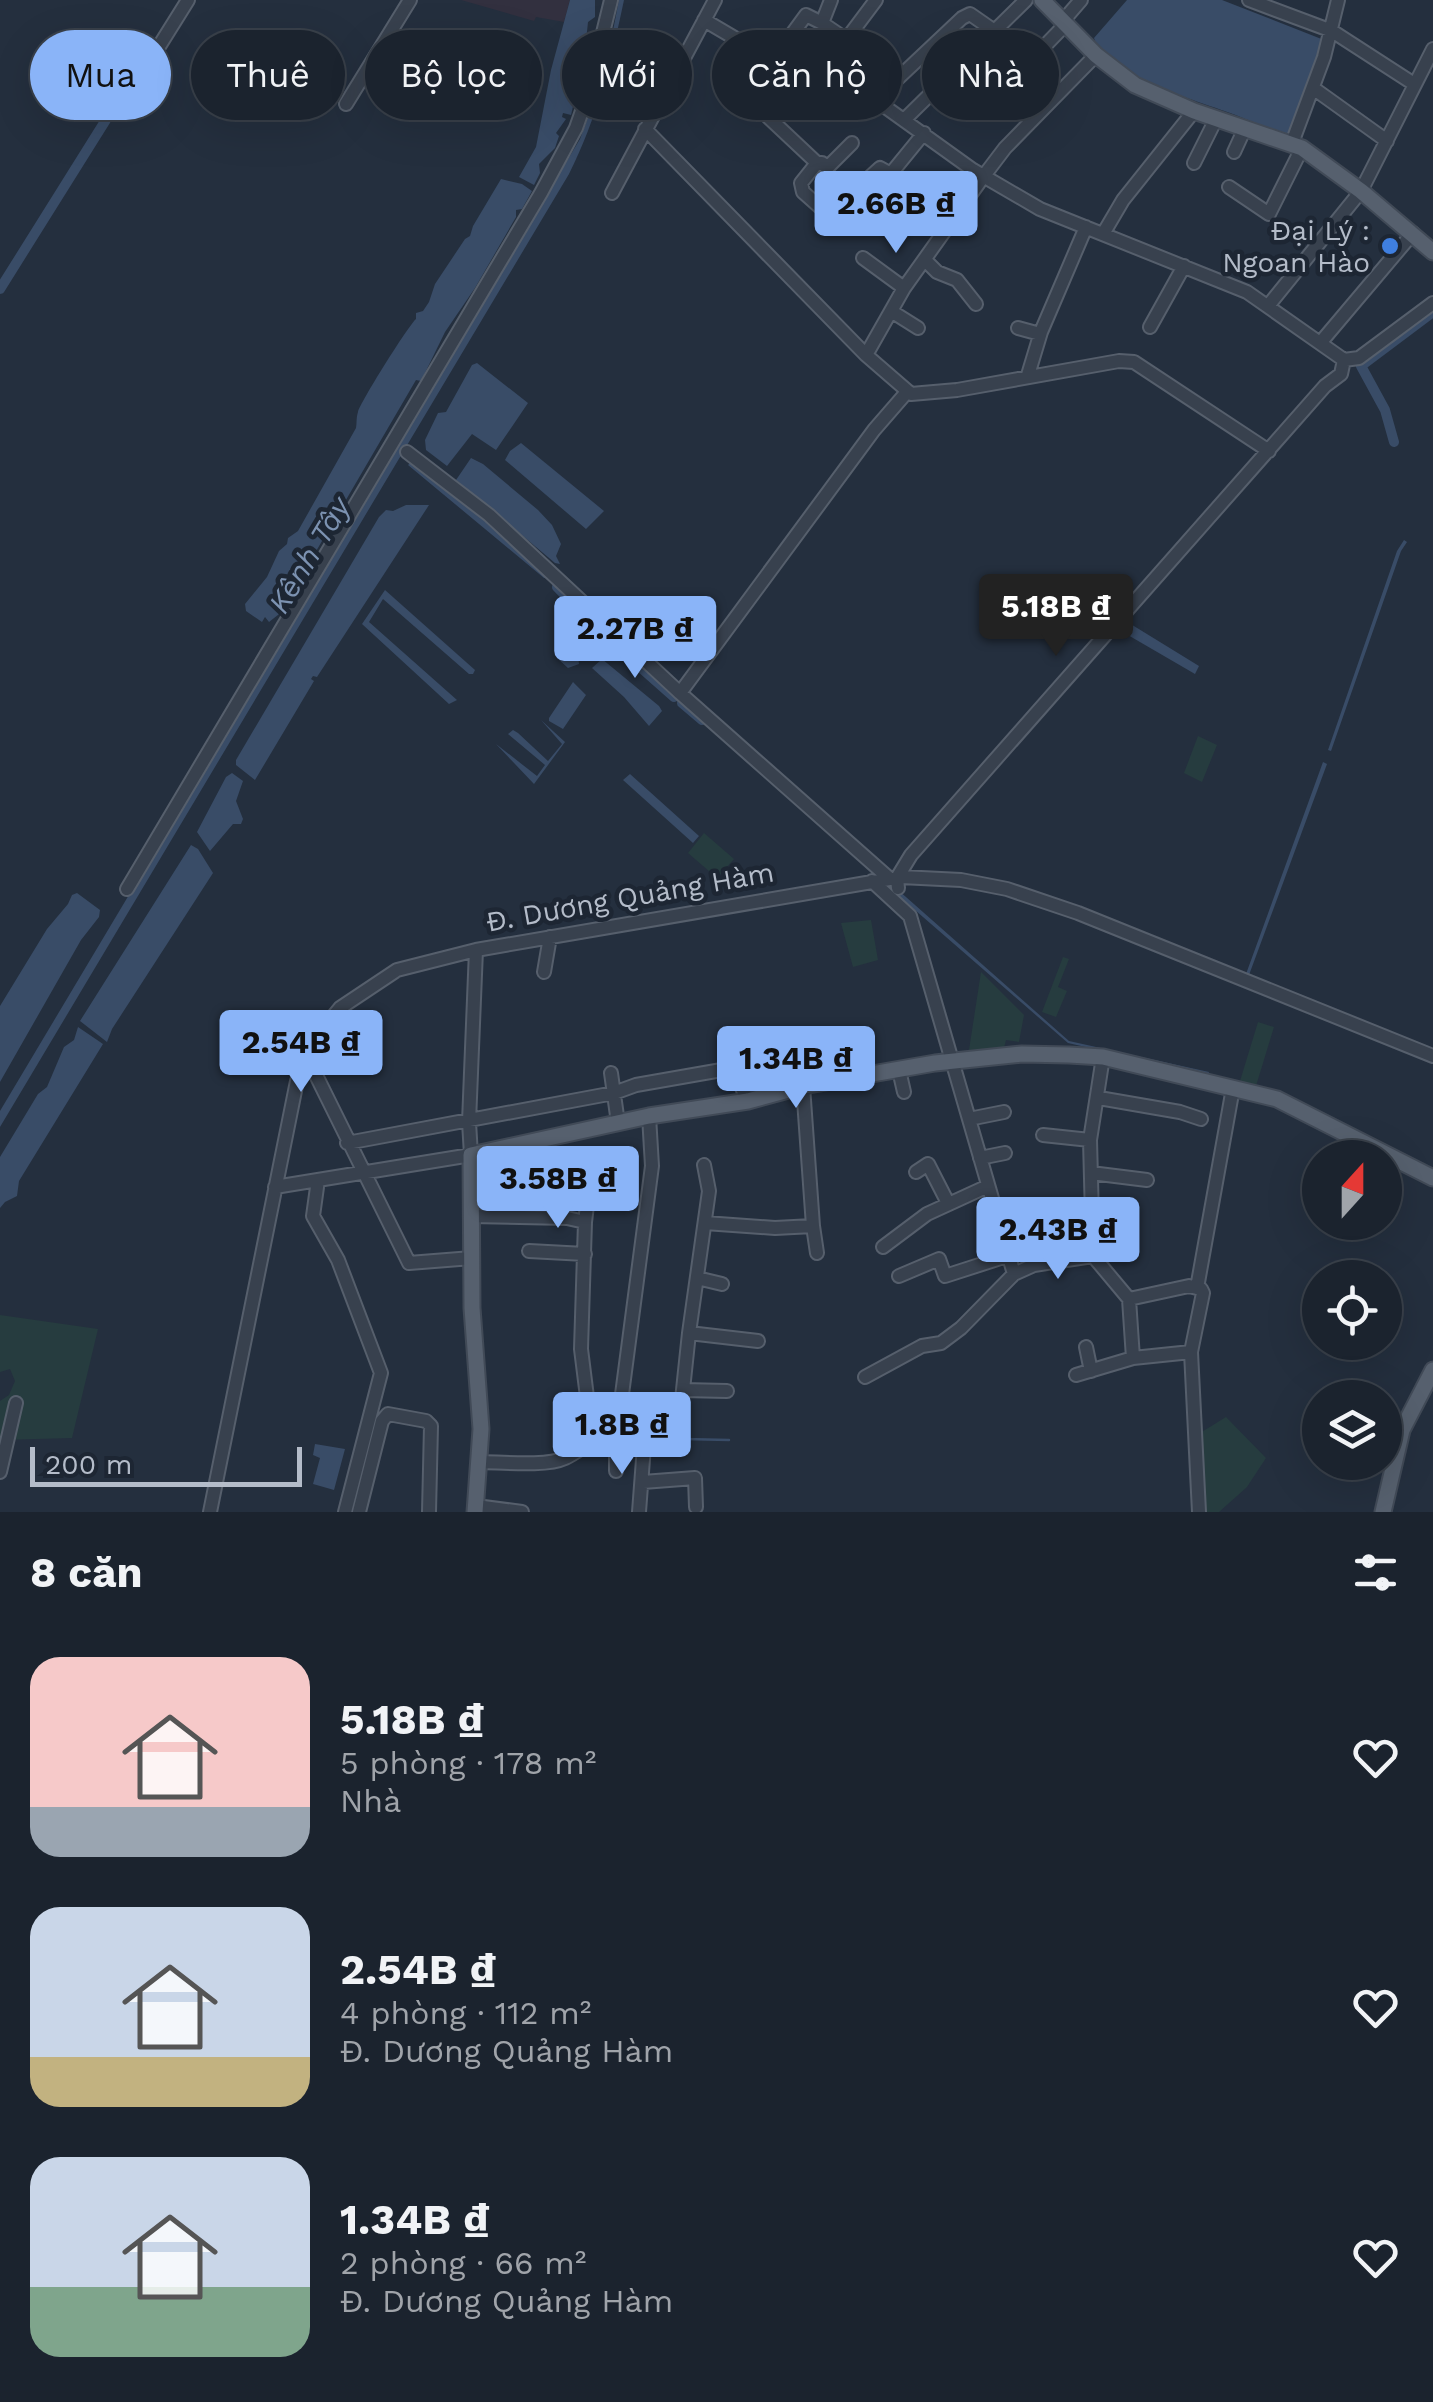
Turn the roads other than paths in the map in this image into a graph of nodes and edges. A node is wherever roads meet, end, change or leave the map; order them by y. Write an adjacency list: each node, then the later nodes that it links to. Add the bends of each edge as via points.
1 (188, 0): 15 (street)
2 (410, 0): 31 (street)
3 (610, 0): 77 (street, via 576,128 541,193)
4 (715, 0): 12 (street)
5 (831, 0): 13 (street)
6 (876, 0): 19 (street)
7 (1026, 0): 21 (street)
8 (1042, 0): 14 (main road)
9 (1080, 0): 14 (street)
10 (1338, 0): 23 (street)
11 (1258, 2): 23 (street)
12 (704, 20): 16 (street); 37 (street)
13 (822, 23): 17 (street, via 806,15); 18 (street)
14 (1064, 23): 22 (street); 25 (main road)
15 (169, 30)
16 (721, 30)
17 (795, 30)
18 (832, 30)
19 (854, 30)
20 (949, 30): 21 (street, via 970,14)
21 (993, 30)
22 (1058, 30)
23 (1332, 31): 28 (street); 29 (street)
24 (1433, 49): 28 (street)
25 (1096, 55): 32 (main road, via 1135,85); 45 (street)
26 (922, 56): 27 (street)
27 (902, 75)
28 (1414, 84): 39 (street)
29 (1313, 88): 39 (street); 41 (street)
30 (922, 101): 34 (street)
31 (346, 104)
32 (1194, 110): 33 (main road); 52 (street)
33 (1216, 118): 36 (main road); 43 (street)
34 (904, 119): 38 (street)
35 (772, 120): 44 (street)
36 (1245, 128): 41 (main road); 42 (street)
37 (645, 129): 48 (street); 68 (street)
38 (924, 133): 45 (street); 49 (street, via 889,174 880,168)
39 (1387, 141): 47 (street)
40 (852, 142): 44 (street, via 827,168)
41 (1297, 146): 46 (street, via 1269,214); 47 (main road)
42 (1234, 152)
43 (1194, 162)
44 (817, 164): 50 (street, via 800,182)
45 (983, 177): 51 (street); 56 (street)
46 (1229, 187)
47 (1361, 191): 53 (main road); 61 (street)
48 (612, 193)
49 (846, 199)
50 (830, 216)
51 (1086, 228): 52 (street); 66 (street)
52 (1103, 234): 57 (street)
53 (1413, 234): 54 (main road); 67 (street)
54 (1431, 245)
55 (863, 258): 58 (street)
56 (926, 261): 58 (street); 60 (street, via 957,280)
57 (1184, 266): 61 (street); 63 (street)
58 (904, 288): 62 (street)
59 (1433, 303): 69 (street, via 1360,358)
60 (976, 304)
61 (1268, 306): 67 (street)
62 (891, 310): 64 (street); 68 (street)
63 (1150, 327)
64 (918, 328)
65 (1018, 328): 66 (street)
66 (1040, 334): 70 (street)
67 (1321, 342): 69 (street)
68 (866, 356): 71 (street)
69 (1344, 360): 72 (street, via 1341,374)
70 (1028, 375): 71 (street); 72 (street, via 1134,362)
71 (907, 392): 74 (street)
72 (1269, 451): 76 (street)
73 (408, 452): 74 (street, via 489,515)
74 (680, 694): 76 (street)
75 (872, 881): 76 (street, Đ. Dương Quảng Hàm); 78 (street, Đ. Dương Quảng Hàm); 84 (street, via 910,916)
76 (895, 881): 82 (street, Đ. Dương Quảng Hàm, via 961,880 1007,888)
77 (127, 889)
78 (550, 937): 79 (street, Đ. Dương Quảng Hàm); 80 (street)
79 (476, 950): 81 (street, Đ. Dương Quảng Hàm, via 396,970 370,985 340,1008); 97 (street)
80 (544, 972)
81 (307, 1056): 101 (street); 114 (street, Đ. Dương Quảng Hàm)
82 (1433, 1056)
83 (1103, 1057): 84 (main road, via 1022,1054); 88 (main road); 91 (street)
84 (952, 1062): 85 (main road, via 933,1058); 95 (street)
85 (896, 1066): 87 (main road); 90 (street)
86 (611, 1073): 89 (street)
87 (803, 1086): 92 (main road); 119 (street)
88 (1232, 1088): 109 (main road, via 1276,1099); 131 (street)
89 (614, 1092): 92 (street, via 733,1068); 97 (street); 98 (street)
90 (904, 1092)
91 (1098, 1098): 96 (street); 100 (street)
92 (748, 1100): 94 (main road)
93 (1004, 1112): 95 (street)
94 (649, 1116): 98 (main road); 147 (street, via 652,1166)
95 (969, 1118): 104 (street)
96 (1200, 1118)
97 (469, 1122): 101 (street); 103 (street)
98 (618, 1123): 103 (main road)
99 (1043, 1135): 100 (street)
100 (1090, 1140): 108 (street)
101 (347, 1142): 106 (street)
102 (1006, 1154): 104 (street)
103 (471, 1155): 106 (street); 116 (main road)
104 (980, 1158): 113 (street)
105 (704, 1165): 118 (street)
106 (362, 1172): 110 (street); 126 (street, via 410,1264)
107 (916, 1172): 115 (street, via 928,1164)
108 (1090, 1173): 111 (street); 125 (street)
109 (1433, 1178)
110 (318, 1180): 114 (street); 156 (street, via 314,1216 381,1374)
111 (1147, 1180)
112 (590, 1181): 117 (street)
113 (988, 1186): 115 (street); 124 (street)
114 (275, 1187): 155 (street, Đ. Dương Quảng Hàm)
115 (948, 1203): 120 (street)
116 (471, 1216): 117 (street); 126 (main road)
117 (586, 1222): 123 (street)
118 (705, 1223): 119 (street); 129 (street)
119 (814, 1226): 122 (street)
120 (883, 1247)
121 (529, 1251): 123 (street)
122 (817, 1253)
123 (584, 1254): 146 (street, via 582,1375)
124 (1010, 1255): 127 (street); 128 (street, via 945,1276 939,1259)
125 (1093, 1256): 127 (street); 132 (street)
126 (472, 1258): 149 (main road)
127 (1014, 1274): 141 (street, via 941,1344 922,1346)
128 (899, 1276)
129 (697, 1278): 130 (street); 133 (street)
130 (722, 1284)
131 (1198, 1288): 132 (street); 136 (street)
132 (1129, 1299): 137 (street)
133 (688, 1333): 134 (street); 142 (street)
134 (758, 1341)
135 (1086, 1346): 139 (street)
136 (1191, 1352): 137 (street); 161 (street)
137 (1133, 1358): 139 (street)
138 (1433, 1370): 162 (main road, via 1402,1430)
139 (1092, 1371): 140 (street)
140 (1076, 1375)
141 (865, 1377)
142 (682, 1390): 143 (street); 148 (street, via 678,1436)
143 (727, 1392)
144 (16, 1403): 145 (street)
145 (4, 1440): 150 (street)
146 (593, 1445): 147 (street); 149 (street, via 564,1459)
147 (618, 1445): 148 (street); 151 (street)
148 (644, 1446): 152 (street)
149 (478, 1462): 154 (main road)
150 (0, 1472)
151 (616, 1472)
152 (643, 1482): 153 (street, via 696,1478); 160 (street)
153 (696, 1507)
154 (476, 1509): 159 (street)
155 (210, 1512)
156 (345, 1512)
157 (359, 1512): 158 (street, via 388,1414 431,1426)
158 (429, 1512)
159 (522, 1512)
160 (639, 1512)
161 (1200, 1512)
162 (1383, 1512)

